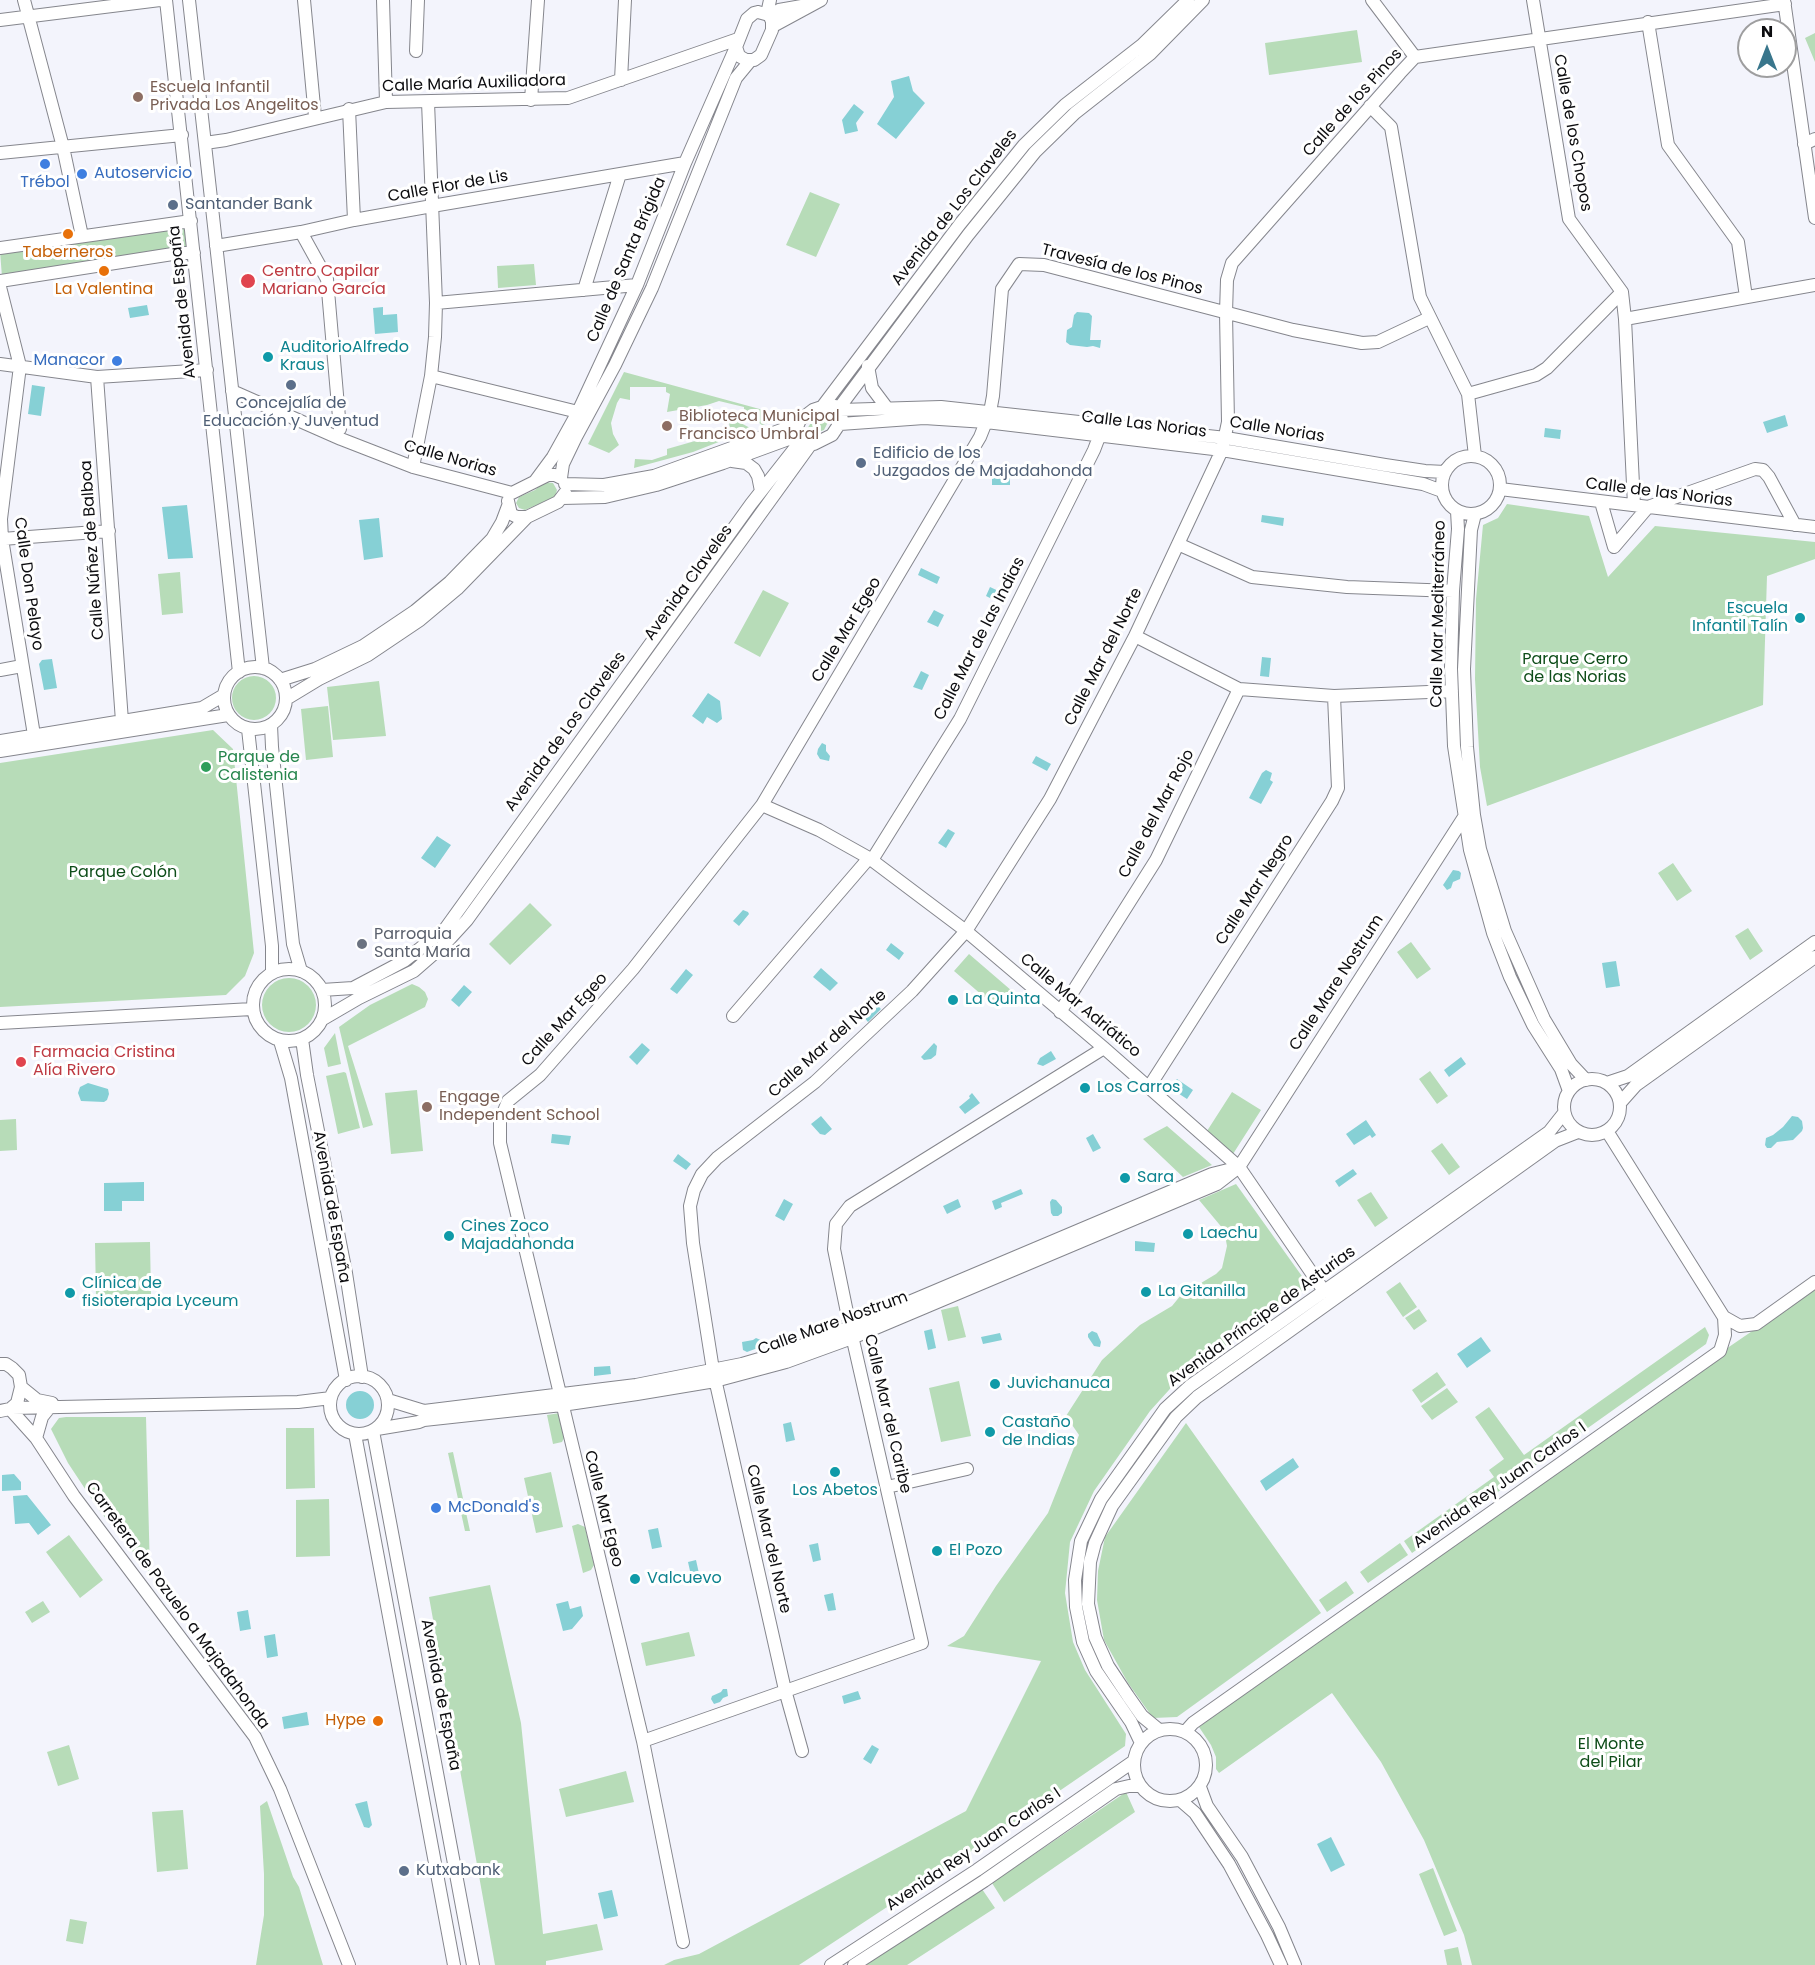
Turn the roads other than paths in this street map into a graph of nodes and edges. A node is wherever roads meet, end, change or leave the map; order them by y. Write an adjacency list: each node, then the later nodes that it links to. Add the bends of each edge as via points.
1 (24, 0): 20 (street)
2 (160, 0): 20 (street)
3 (166, 0): 36 (street, Avenida de España)
4 (189, 0): 38 (street)
5 (304, 0): 35 (street)
6 (383, 0): 31 (street)
7 (418, 0): 26 (street)
8 (538, 0): 30 (street)
9 (625, 0): 29 (street)
10 (757, 0): 19 (street)
11 (770, 0): 21 (street)
12 (785, 0): 18 (street)
13 (1188, 0): 71 (street, Avenida de Los Claveles, via 1142,45 1065,105 1024,145)
14 (1203, 0): 65 (street, Avenida de Los Claveles, via 1150,54 1075,113 1035,152)
15 (1372, 0): 27 (street)
16 (1533, 0): 24 (street, Calle de los Chopos)
17 (1784, 2): 23 (street, Calle de los Pinos); 37 (street)
18 (810, 3): 21 (street, via 794,16)
19 (754, 13): 21 (street, via 763,12); 25 (street, Calle de Santa Brígida, via 747,18)
20 (27, 15): 22 (street); 39 (street)
21 (770, 18): 28 (street, Calle de Santa Brígida, via 761,55)
22 (0, 20)
23 (1648, 22): 24 (street, Calle de los Pinos); 58 (street, via 1668,145 1738,242)
24 (1538, 38): 27 (street, Calle de los Pinos); 57 (street, Calle de los Chopos, via 1569,219)
25 (737, 43): 28 (street, via 739,56); 29 (street, Calle María Auxiliadora); 41 (street, Calle de Santa Brígida)
26 (416, 51)
27 (1415, 57): 33 (street, Calle de los Pinos)
28 (750, 61): 88 (street, Calle de Santa Brígida, via 736,78 652,288 563,464)
29 (621, 81): 30 (street, Calle María Auxiliadora, via 568,98)
30 (531, 100): 32 (street, Calle María Auxiliadora)
31 (386, 102): 32 (street, Calle María Auxiliadora); 34 (street, Calle María Auxiliadora)
32 (428, 102): 43 (street)
33 (1370, 106): 60 (street, Calle de los Pinos, via 1232,263); 61 (street, via 1390,127 1419,297)
34 (350, 109): 35 (street, Calle María Auxiliadora); 46 (street)
35 (315, 117): 38 (street, Calle María Auxiliadora)
36 (182, 135): 39 (street); 45 (street, Avenida de España)
37 (1809, 141): 44 (street)
38 (205, 143): 49 (street)
39 (63, 147): 40 (street); 48 (street)
40 (0, 153)
41 (686, 163): 42 (street, Calle Flor de Lis); 53 (street, Calle de Santa Brígida)
42 (620, 174): 43 (street, Calle Flor de Lis); 56 (street)
43 (432, 206): 46 (street, Calle Flor de Lis); 59 (street)
44 (1815, 218)
45 (191, 220): 48 (street); 51 (street, Avenida de España)
46 (354, 220): 47 (street, Calle Flor de Lis)
47 (300, 232): 49 (street, Calle Flor de Lis); 78 (street, via 327,279)
48 (82, 236): 50 (street)
49 (216, 246): 69 (street)
50 (0, 248)
51 (194, 253): 52 (street); 66 (street, Avenida de España)
52 (0, 281)
53 (638, 285): 56 (street); 74 (street, Calle de Santa Brígida)
54 (1815, 285): 58 (street)
55 (0, 287): 64 (street)
56 (584, 290): 59 (street)
57 (1622, 292): 62 (street); 70 (street, via 1547,368 1536,375)
58 (1746, 297): 62 (street)
59 (436, 303): 67 (street)
60 (1226, 313): 61 (street, via 1362,343 1378,342); 75 (street, Travesía de los Pinos, via 1044,266 1019,264 1002,289); 81 (street, Calle de los Pinos, via 1228,422)
61 (1429, 318): 70 (street)
62 (1625, 319): 96 (street)
63 (0, 364): 64 (street)
64 (20, 366): 68 (street); 85 (street, Calle Don Pelayo)
65 (868, 366): 72 (street, via 872,388); 73 (street, Avenida de Los Claveles)
66 (207, 370): 68 (street); 112 (street, Avenida de España)
67 (431, 376): 74 (street); 84 (street)
68 (97, 377): 104 (street, Calle Núñez de Balboa)
69 (232, 391): 84 (street, Calle Norias); 110 (street)
70 (1468, 394): 82 (street)
71 (822, 407): 73 (street); 76 (street)
72 (887, 408): 73 (street, Calle Norias); 75 (street, Calle Norias, via 941,407)
73 (839, 409): 77 (street)
74 (578, 412): 87 (street, Calle de Santa Brígida)
75 (988, 417): 77 (street); 79 (street, Calle Norias); 126 (street, Calle Mar Egeo, via 980,437)
76 (798, 423): 80 (street); 88 (street, Calle Norias, via 654,476 604,484)
77 (840, 424): 80 (street, via 824,441)
78 (340, 429)
79 (1101, 430): 81 (street, Calle Norias); 128 (street, Calle Mar de las Indias, via 960,719)
80 (801, 441): 83 (street); 91 (street, Avenida de Los Claveles); 138 (street, Avenida Claveles, via 467,920 414,971)
81 (1224, 444): 86 (street, Calle Norias); 90 (street, Calle Las Norias); 106 (street, Calle Mar del Norte)
82 (1475, 456): 86 (street, via 1457,459); 89 (street, via 1497,471)
83 (731, 460): 91 (street, via 754,469); 93 (street, via 647,488 605,497)
84 (413, 467): 92 (street, Calle Norias)
85 (3, 471): 101 (street, Calle Don Pelayo)
86 (1445, 472): 90 (street)
87 (536, 480): 88 (street, Calle Norias, via 555,476); 92 (street, Calle Norias)
88 (563, 481): 93 (street, Calle de Santa Brígida, via 566,491)
89 (1500, 489): 94 (street, Calle de las Norias); 99 (street, via 1492,506)
90 (1442, 490): 98 (street)
91 (761, 491): 134 (street, Avenida de Los Claveles, via 445,929 404,961 353,988)
92 (512, 493): 95 (street)
93 (562, 498): 100 (street)
94 (1601, 502): 96 (street, Calle de las Norias); 97 (street, via 1614,547)
95 (508, 506): 100 (street, via 517,518); 113 (street, via 492,539 415,611 363,646 315,669)
96 (1634, 506): 97 (street, Calle de las Norias)
97 (1648, 507): 102 (street, Calle de las Norias); 102 (street, via 1762,470)
98 (1457, 511): 99 (street); 107 (street, Calle Mar Mediterráneo)
99 (1475, 514): 143 (street, Calle Mar Mediterráneo, via 1464,669 1468,758 1480,849 1505,931 1523,973 1549,1028)
100 (527, 517): 118 (street, via 457,589 420,620 368,655)
101 (0, 519): 105 (street, Calle Don Pelayo)
102 (1795, 525): 103 (street, Calle de las Norias)
103 (1815, 528)
104 (109, 531): 105 (street); 120 (street, Calle Núñez de Balboa)
105 (2, 538): 109 (street, Calle Don Pelayo)
106 (1178, 544): 107 (street, via 1252,577 1347,587); 108 (street, Calle Mar del Norte)
107 (1453, 591): 115 (street, Calle Mar Mediterráneo)
108 (1135, 636): 114 (street); 129 (street, Calle Mar del Norte, via 1050,799)
109 (22, 666): 111 (street); 123 (street, Calle Don Pelayo)
110 (263, 668): 112 (street); 113 (street)
111 (0, 670)
112 (239, 672): 116 (street)
113 (280, 680): 118 (street)
114 (1239, 689): 117 (street); 136 (street, Calle del Mar Rojo, via 1156,860)
115 (1452, 691): 117 (street); 127 (street, Calle Mar Mediterráneo, via 1454,746)
116 (224, 695): 119 (street); 120 (street, via 202,708)
117 (1334, 696): 145 (street, Calle Mar Negro, via 1338,788 1332,801)
118 (286, 699): 121 (street, via 284,710)
119 (228, 715): 122 (street); 125 (street)
120 (122, 721): 123 (street)
121 (271, 725): 122 (street); 132 (street, via 293,944)
122 (248, 729): 133 (street)
123 (34, 735): 124 (street)
124 (0, 741)
125 (0, 752)
126 (762, 805): 128 (street, Calle Mar Adriático); 164 (street, Calle Mar Egeo, via 633,969 540,1075 508,1101 500,1121 500,1143)
127 (1464, 817): 146 (street, Calle Mar Mediterráneo, via 1497,944 1519,996 1561,1069); 151 (street, Calle Mare Nostrum)
128 (871, 859): 129 (street, Calle Mar Adriático); 137 (street, Calle Mar de las Indias)
129 (966, 931): 136 (street, Calle Mar Adriático); 158 (street, Calle Mar del Norte, via 912,991 815,1082 702,1174 690,1206)
130 (1815, 942): 144 (street, via 1628,1076)
131 (1815, 957): 147 (street, via 1636,1085)
132 (301, 971): 133 (street); 134 (street, via 310,975)
133 (272, 973): 135 (street, via 255,990)
134 (322, 990): 138 (street)
135 (252, 1009): 139 (street); 141 (street, via 261,1029)
136 (1060, 1012): 142 (street, Calle Mar Adriático)
137 (733, 1016)
138 (323, 1019): 140 (street, via 311,1035)
139 (0, 1023)
140 (302, 1039): 141 (street); 159 (street, Avenida de España)
141 (280, 1041): 160 (street, Avenida de España, via 293,1088)
142 (1104, 1048): 145 (street, Calle Mar Adriático); 155 (street, Calle Mar del Caribe, via 850,1206 836,1224 834,1249)
143 (1586, 1080): 144 (street); 146 (street)
144 (1607, 1083): 147 (street)
145 (1149, 1087): 151 (street, Calle Mar Adriático)
146 (1569, 1091): 148 (street)
147 (1620, 1103): 149 (street, via 1617,1119)
148 (1564, 1113): 150 (street); 153 (street, Avenida Príncipe de Asturias, via 1549,1132)
149 (1607, 1131): 150 (street, via 1592,1135); 154 (street)
150 (1578, 1132): 175 (street, Avenida Príncipe de Asturias, via 1555,1141 1197,1397 1176,1417 1112,1506 1090,1562 1088,1604 1095,1637 1108,1666 1142,1716)
151 (1239, 1167): 153 (street, Calle Mar Adriático); 155 (street, Calle Mare Nostrum, via 1212,1174)
152 (1815, 1282): 154 (street, via 1756,1324 1740,1326)
153 (1324, 1291): 178 (street, Avenida Príncipe de Asturias, via 1190,1386 1166,1409 1101,1499 1081,1540 1075,1580 1083,1642 1096,1671)
154 (1724, 1318): 176 (street, Avenida Rey Juan Carlos I, via 1725,1335 1720,1351 1202,1716)
155 (851, 1332): 158 (street, Calle Mare Nostrum); 173 (street, Calle Mar del Caribe)
156 (0, 1350): 157 (street)
157 (3, 1364): 161 (street, via 19,1375)
158 (714, 1376): 164 (street, Calle Mare Nostrum, via 636,1385); 174 (street, Calle Mar del Norte)
159 (362, 1377): 160 (street); 163 (street, via 379,1384)
160 (346, 1380): 162 (street)
161 (21, 1387): 165 (street, via 37,1400); 167 (street, via 17,1403)
162 (331, 1398): 165 (street); 170 (street, via 335,1421)
163 (388, 1400): 168 (street, Calle Mare Nostrum); 169 (street, via 387,1416)
164 (560, 1400): 168 (street, Calle Mare Nostrum); 177 (street, Calle Mar Egeo)
165 (68, 1406): 166 (street)
166 (50, 1407): 167 (street); 171 (street, via 42,1417)
167 (7, 1410): 171 (street, Carretera de Pozuelo a Majadahonda)
168 (421, 1412): 169 (street, Calle Mare Nostrum, via 419,1422)
169 (375, 1430): 170 (street); 187 (street, Avenida de España)
170 (355, 1434): 186 (street, Avenida de España)
171 (36, 1438): 185 (street, Carretera de Pozuelo a Majadahonda, via 255,1737 296,1828)
172 (967, 1469): 173 (street)
173 (887, 1487): 174 (street, Calle Mar del Caribe, via 922,1643)
174 (786, 1690): 177 (street); 179 (street, Calle Mar del Norte)
175 (1159, 1730): 176 (street); 178 (street)
176 (1185, 1732): 182 (street, via 1206,1756)
177 (643, 1741): 184 (street, Calle Mar Egeo)
178 (1141, 1743): 180 (street)
179 (802, 1751)
180 (1134, 1761): 181 (street); 188 (street, Avenida Rey Juan Carlos I)
181 (1140, 1786): 183 (street, via 1158,1800); 189 (street, Avenida Rey Juan Carlos I, via 1116,1789)
182 (1200, 1786): 183 (street); 191 (street, via 1207,1806 1242,1857 1274,1917)
183 (1180, 1800): 190 (street, via 1195,1813 1229,1864)
184 (682, 1942)
185 (349, 1965)
186 (454, 1965)
187 (473, 1965)
188 (831, 1965)
189 (854, 1965)
190 (1281, 1965)
191 (1295, 1965)

